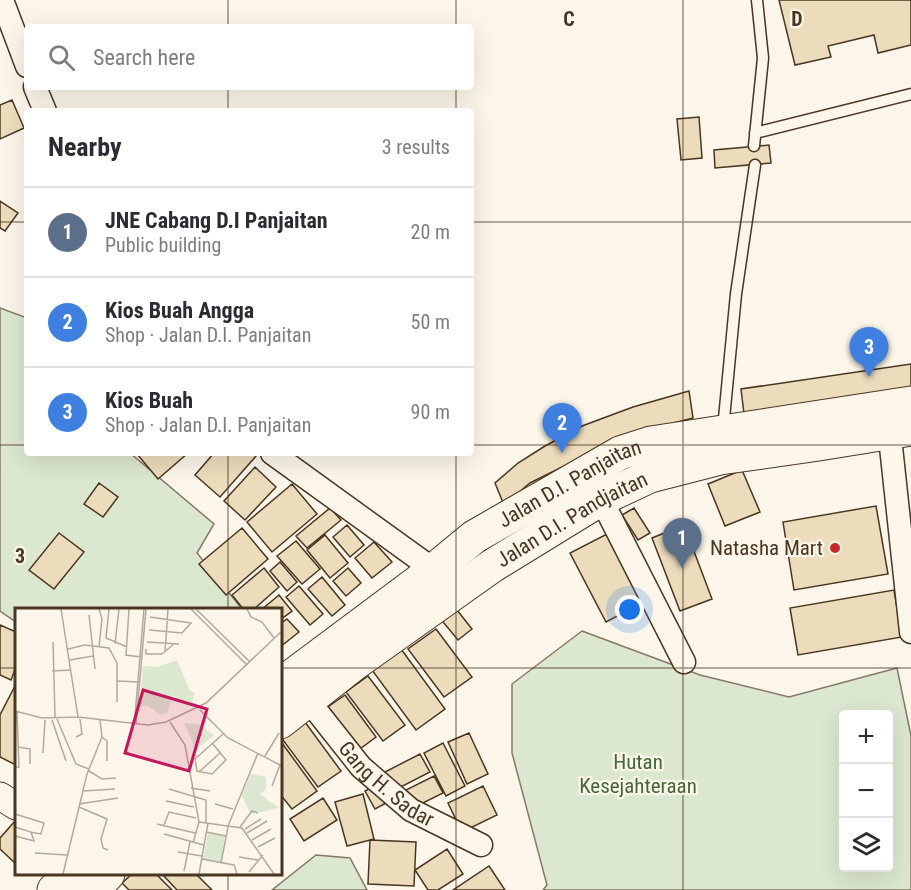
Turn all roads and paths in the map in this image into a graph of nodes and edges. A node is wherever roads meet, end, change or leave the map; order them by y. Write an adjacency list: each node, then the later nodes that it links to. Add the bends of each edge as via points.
1 (2, 0): 3 (street)
2 (757, 0): 7 (lane, via 763,58)
3 (24, 58)
4 (36, 90): 6 (street)
5 (911, 94): 7 (lane)
6 (44, 108)
7 (755, 133): 8 (lane)
8 (754, 146)
9 (755, 165): 11 (lane, via 736,294)
10 (904, 420): 11 (highway, Jalan D.I. Panjaitan); 13 (highway, Jalan D.I. Pandjaitan, via 650,476); 15 (street)
11 (723, 432): 14 (highway, Jalan D.I. Panjaitan, via 651,443 620,453 474,537)
12 (276, 456): 14 (street)
13 (601, 499): 16 (street); 17 (highway, Jalan D.I. Pandjaitan, via 492,566 354,664)
14 (434, 570): 17 (highway, Jalan D.I. Panjaitan)
15 (911, 632)
16 (684, 662)
17 (294, 693): 18 (highway, Jalan D.I. Pandjaitan); 21 (street, Gang H. Sadar, via 361,767 411,810)
18 (282, 718)
19 (0, 796): 20 (street)
20 (15, 805)
21 (481, 845)
22 (68, 875): 24 (highway)
23 (106, 875): 25 (highway)
24 (54, 890)
25 (93, 890)

